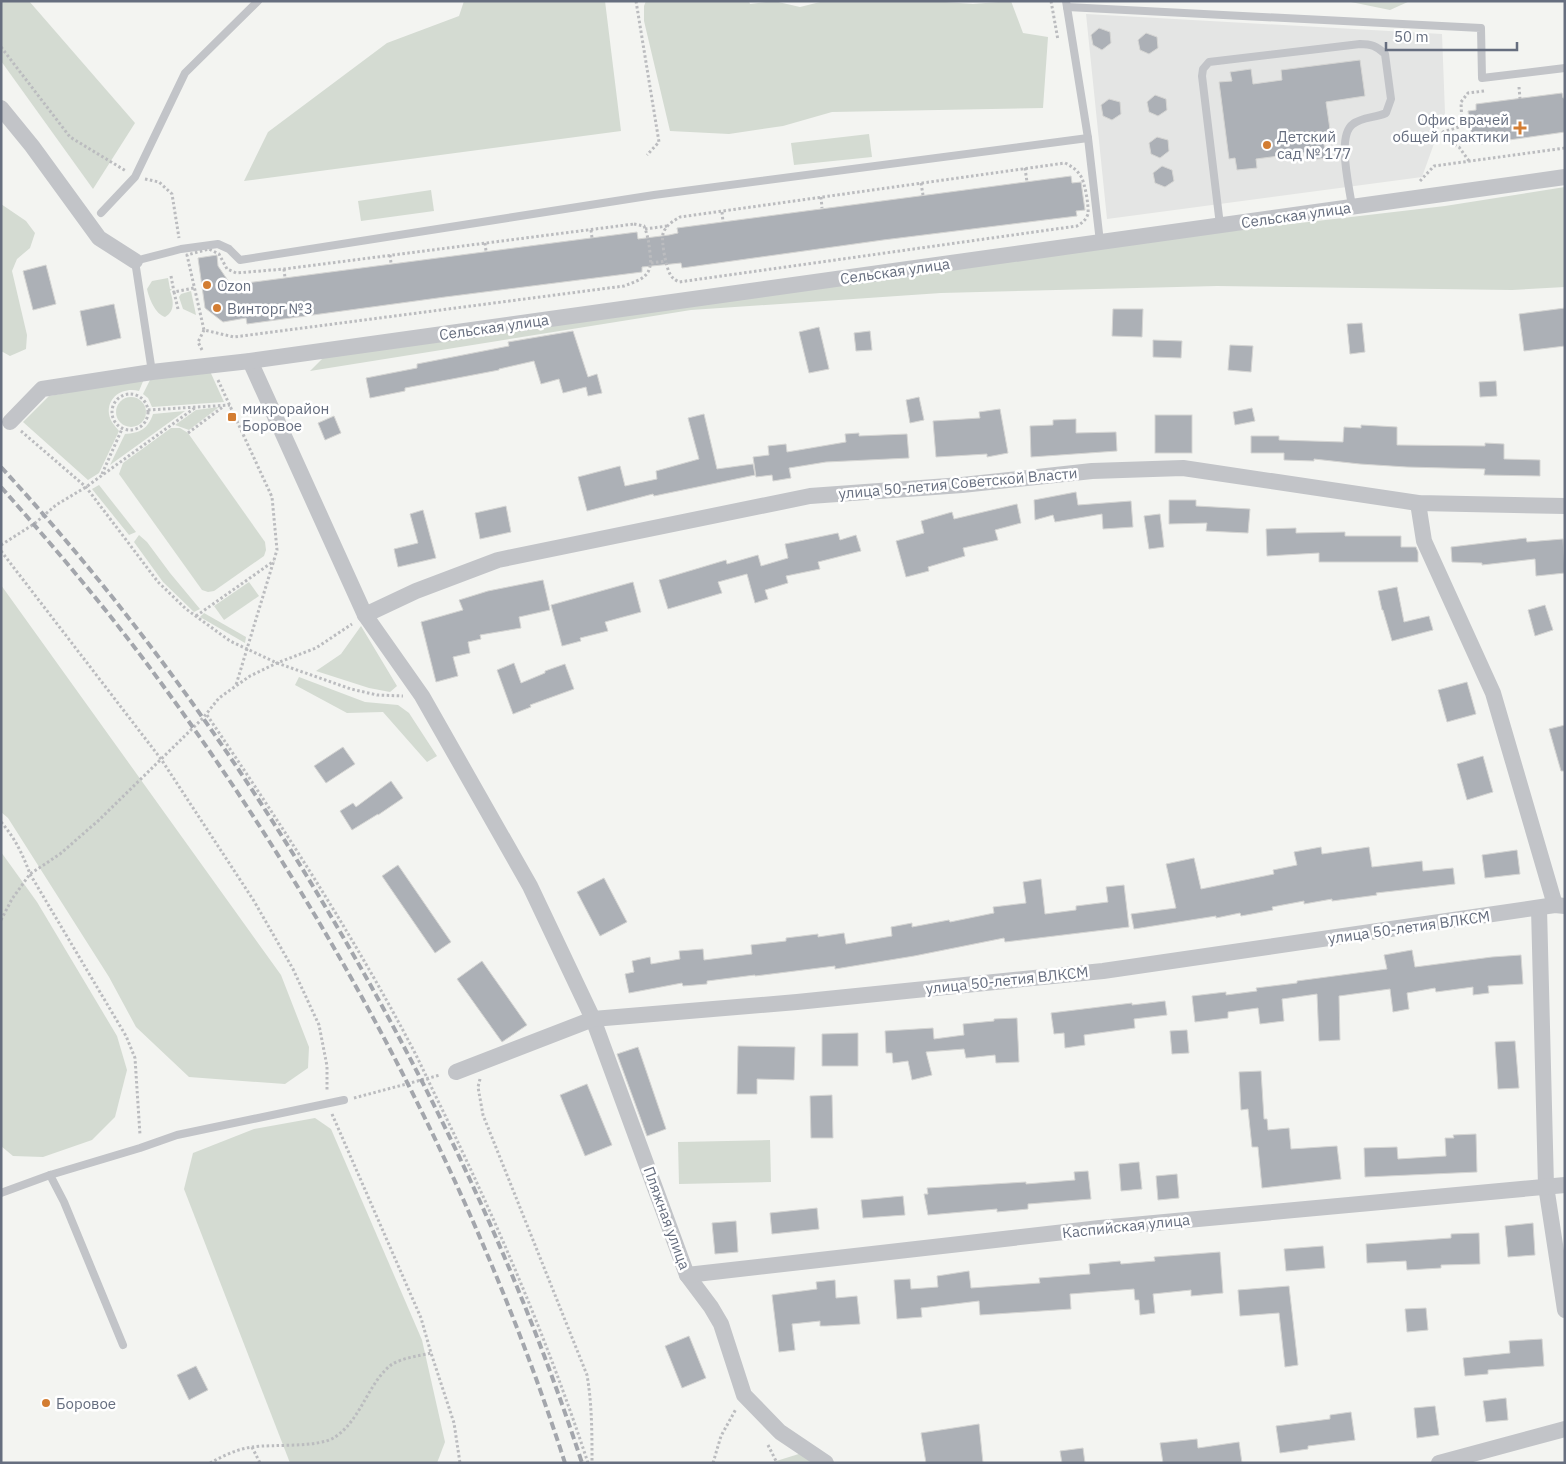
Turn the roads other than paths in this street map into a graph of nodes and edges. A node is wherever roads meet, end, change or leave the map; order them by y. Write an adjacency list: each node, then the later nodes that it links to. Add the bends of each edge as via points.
1 (258, 1): 8 (lane, via 185,73 135,177)
2 (1066, 4): 3 (lane, via 1481,28 1482,78); 5 (lane)
3 (1565, 68)
4 (1, 108): 11 (street, via 99,238)
5 (1088, 138): 10 (lane); 11 (lane, via 654,195 240,260 218,244 180,249)
6 (1565, 178): 7 (street, Сельская улица)
7 (1352, 207): 9 (street, Сельская улица); 9 (lane, via 1345,137 1353,123 1386,113 1391,99 1385,54 1369,44 1209,62 1203,69)
8 (101, 213)
9 (1220, 225): 10 (street, Сельская улица)
10 (1100, 242): 12 (street, Сельская улица)
11 (135, 261): 13 (lane)
12 (250, 361): 13 (street, Сельская улица); 17 (street, Пляжная улица)
13 (152, 372): 14 (street, Сельская улица, via 42,389)
14 (10, 422)
15 (1418, 503): 16 (street, улица 50-летия Советской Власти); 17 (street, улица 50-летия Советской Власти, via 1183,468 1092,471 810,496 498,560 416,591); 18 (street, via 1424,541 1493,693)
16 (1565, 506)
17 (365, 615): 19 (street, Пляжная улица, via 422,696 530,886)
18 (1553, 906): 19 (street, улица 50-летия ВЛКСМ, via 1103,971); 24 (street)
19 (594, 1019): 20 (street, улица 50-летия ВЛКСМ); 26 (street, Пляжная улица)
20 (456, 1072)
21 (344, 1100): 22 (lane, via 177,1135)
22 (50, 1175): 25 (lane); 28 (lane)
23 (1565, 1185): 24 (street, Каспийская улица)
24 (1546, 1186): 26 (street, Каспийская улица, via 1100,1228); 27 (street)
25 (1, 1193)
26 (687, 1275): 30 (street, Пляжная улица, via 721,1324 744,1395 780,1432)
27 (1565, 1310)
28 (123, 1346)
29 (1565, 1430): 31 (street)
30 (826, 1463)
31 (1439, 1463)

